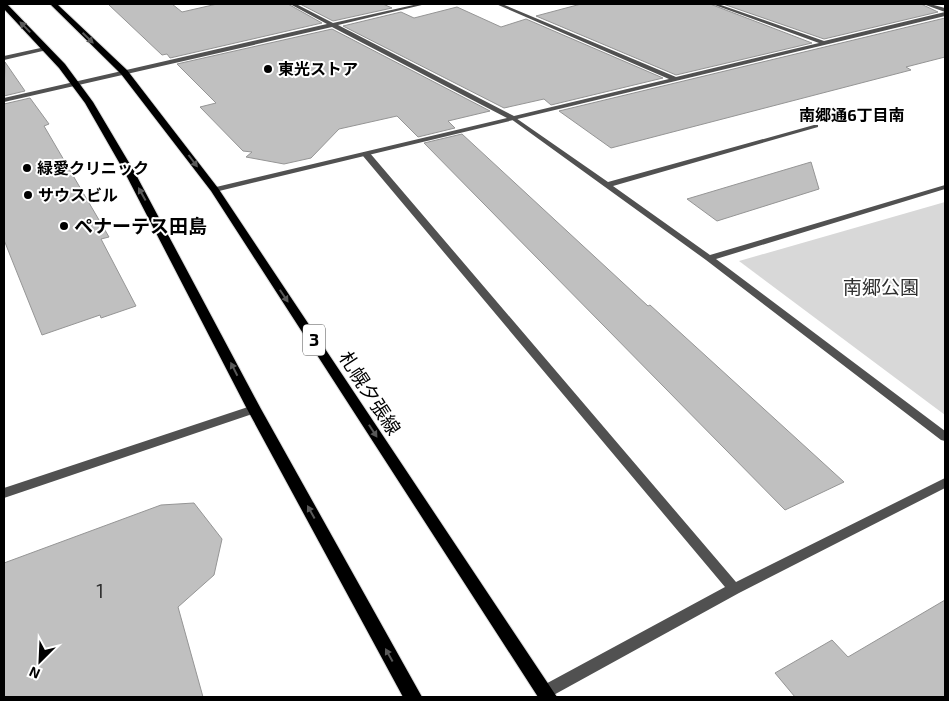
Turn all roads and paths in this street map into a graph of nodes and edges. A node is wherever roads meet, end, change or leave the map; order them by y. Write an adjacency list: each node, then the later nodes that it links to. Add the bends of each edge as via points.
1 (53, 4): 14 (main road, 札幌夕張線 / 3, one-way to 14)
2 (292, 4): 10 (street)
3 (424, 4): 10 (street)
4 (498, 4): 15 (street)
5 (714, 4): 11 (street)
6 (925, 4): 8 (street)
7 (4, 5): 12 (main road, one-way to 7)
8 (945, 10)
9 (945, 14): 11 (street)
10 (332, 25): 14 (street); 18 (street)
11 (823, 42): 15 (street)
12 (45, 49): 13 (street); 16 (main road)
13 (4, 58)
14 (124, 72): 16 (street); 23 (main road, 札幌夕張線 / 3, one-way to 23)
15 (676, 79): 18 (street)
16 (77, 83): 17 (street); 25 (main road, one-way to 16, via 144,197)
17 (4, 100)
18 (514, 118): 20 (street); 21 (street)
19 (816, 126): 21 (street)
20 (366, 154): 23 (street); 29 (street)
21 (608, 185): 24 (street)
22 (945, 187): 24 (street)
23 (215, 190): 30 (main road, 札幌夕張線 / 3, one-way to 30)
24 (709, 258): 26 (street)
25 (254, 409): 28 (street); 31 (main road, one-way to 25)
26 (945, 438)
27 (945, 483): 29 (street)
28 (4, 493)
29 (734, 589): 30 (street)
30 (546, 695)
31 (413, 697)

